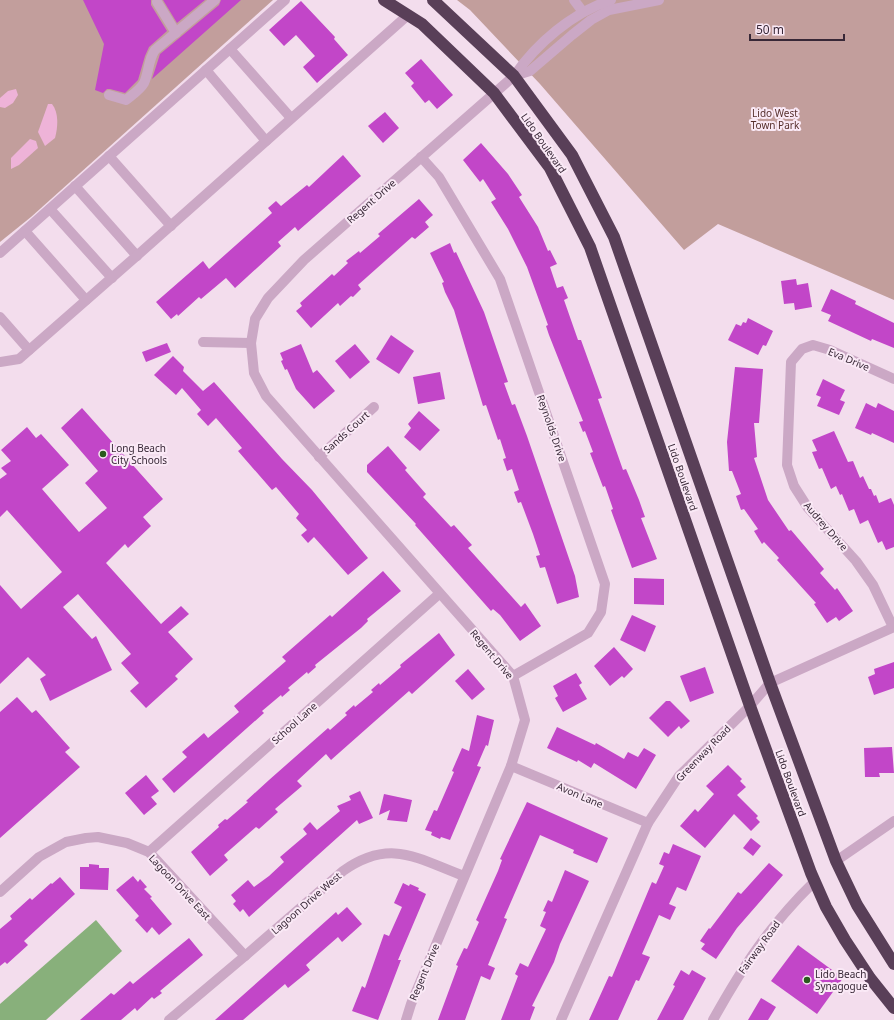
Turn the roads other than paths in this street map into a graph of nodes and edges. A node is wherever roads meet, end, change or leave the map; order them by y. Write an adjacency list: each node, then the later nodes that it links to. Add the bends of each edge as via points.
1 (214, 0): 11 (street)
2 (285, 0): 12 (street)
3 (384, 0): 10 (highway, Lido Boulevard)
4 (433, 0): 14 (highway, Lido Boulevard)
5 (574, 0): 9 (street)
6 (611, 0): 9 (street)
7 (659, 0): 14 (street, via 609,10 590,20 530,71)
8 (157, 2): 11 (street)
9 (583, 12): 14 (street, via 557,31 523,62)
10 (408, 15): 15 (highway, Lido Boulevard, via 422,24); 17 (street)
11 (176, 33): 16 (street, via 151,56 144,82 138,91 126,100)
12 (230, 49): 13 (street); 17 (street)
13 (206, 70): 18 (street); 19 (street)
14 (514, 76): 15 (street, Regent Drive); 41 (highway, Lido Boulevard, via 572,155 614,237)
15 (494, 93): 20 (street, Regent Drive); 42 (highway, Lido Boulevard, via 550,168 590,247)
16 (109, 95)
17 (291, 118): 18 (street)
18 (266, 141): 23 (street)
19 (109, 156): 21 (street); 23 (street)
20 (421, 157): 31 (street, Regent Drive, via 304,260 268,298 255,319); 40 (street, Reynolds Drive, via 439,177 500,279 605,584 601,612 588,633)
21 (75, 186): 22 (street); 26 (street)
22 (50, 209): 24 (street); 27 (street)
23 (171, 226): 26 (street)
24 (25, 231): 25 (street); 28 (street)
25 (0, 253)
26 (137, 256): 27 (street)
27 (112, 278): 28 (street)
28 (86, 300): 33 (street)
29 (0, 317): 33 (street)
30 (203, 342): 31 (street)
31 (251, 343): 37 (street, Regent Drive, via 254,373 266,396)
32 (802, 349): 35 (street, Eva Drive, via 813,345 830,350); 39 (street, Audrey Drive, via 791,362 787,465 794,486 808,508 856,561 873,585)
33 (29, 350): 34 (street, via 19,358)
34 (0, 362)
35 (894, 379)
36 (374, 407): 37 (street, Sands Court)
37 (319, 456): 38 (street, Regent Drive)
38 (439, 594): 40 (street, Regent Drive); 46 (street, School Lane)
39 (894, 627): 41 (street, Greenway Road)
40 (513, 676): 43 (street, Regent Drive, via 525,720)
41 (770, 683): 42 (street, Greenway Road); 47 (highway, Lido Boulevard)
42 (750, 706): 45 (street, Greenway Road, via 679,776); 49 (highway, Lido Boulevard)
43 (511, 766): 45 (street, Avon Lane); 48 (street, Regent Drive)
44 (894, 821): 47 (street)
45 (648, 823): 56 (street, Greenway Road)
46 (149, 852): 50 (street, Lagoon Drive East, via 110,838 70,840 39,857); 51 (street, Lagoon Drive East)
47 (836, 861): 52 (highway, Lido Boulevard, via 857,905)
48 (464, 876): 51 (street, Lagoon Drive West, via 402,853 368,856 343,871); 55 (street, Regent Drive)
49 (814, 882): 53 (highway, Lido Boulevard, via 845,940); 57 (street, Fairway Road, via 759,944)
50 (0, 892)
51 (245, 956): 54 (street, Lagoon Drive West)
52 (894, 964)
53 (894, 1008)
54 (169, 1020)
55 (406, 1020)
56 (561, 1020)
57 (713, 1020)

